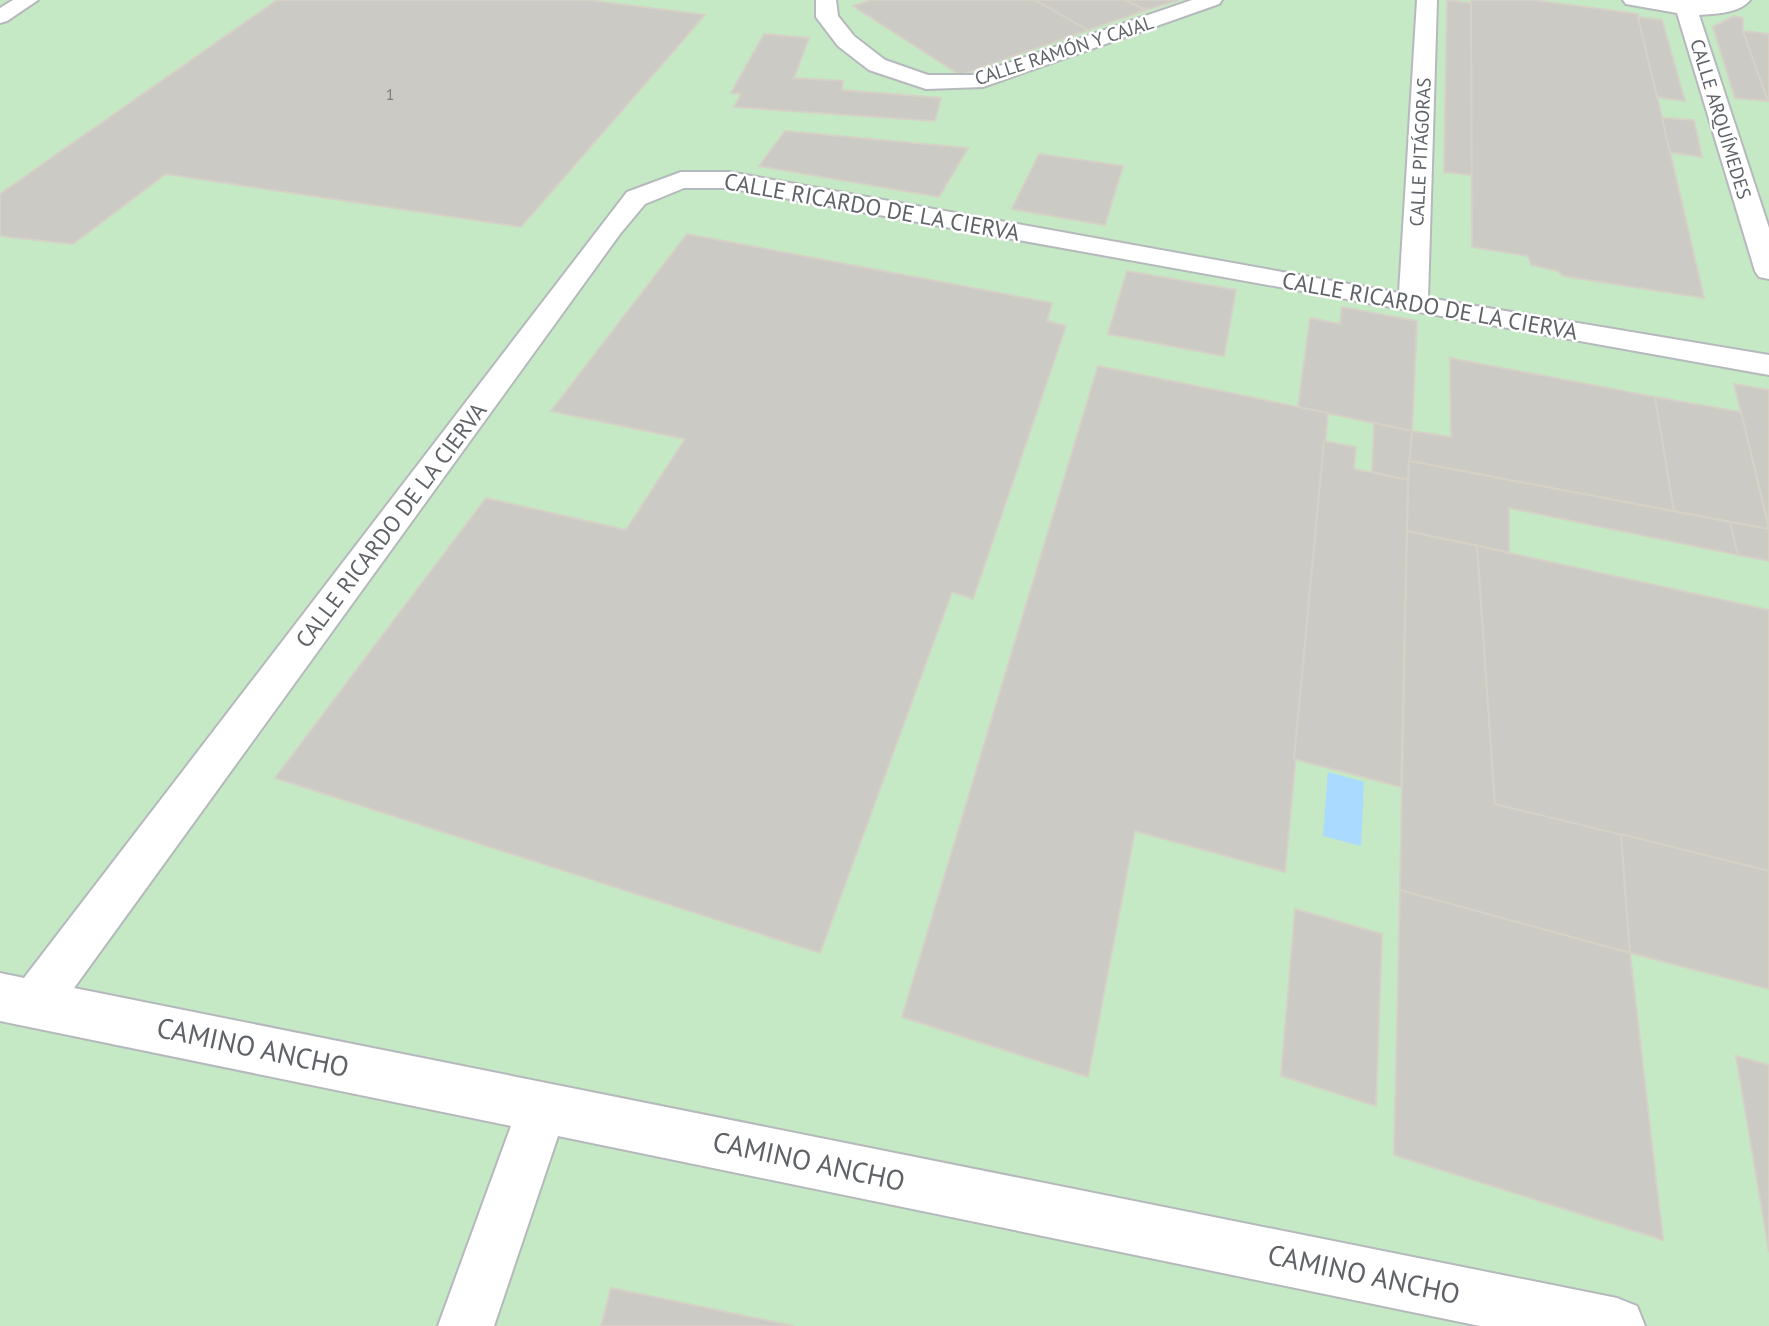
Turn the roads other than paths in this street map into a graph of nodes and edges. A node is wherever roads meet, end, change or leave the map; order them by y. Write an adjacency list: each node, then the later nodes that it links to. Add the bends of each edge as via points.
1 (28, 0): 8 (street)
2 (826, 0): 3 (street, CALLE RAMÓN Y CAJAL, via 827,17 846,41 877,65 926,82 975,82)
3 (1212, 0)
4 (1427, 0): 10 (street, CALLE PITÁGORAS)
5 (1633, 0): 7 (street)
6 (1740, 0): 7 (street, via 1702,10)
7 (1686, 7): 9 (street, CALLE ARQUÍMEDES)
8 (0, 17)
9 (1769, 271)
10 (1413, 304): 11 (street, CALLE RICARDO DE LA CIERVA); 12 (street, CALLE RICARDO DE LA CIERVA, via 729,180 681,180 636,198)
11 (1769, 365)
12 (17, 1000): 13 (street, CAMINO ANCHO)
13 (543, 1107): 14 (street); 15 (street, CAMINO ANCHO)
14 (466, 1326)
15 (1617, 1326)

